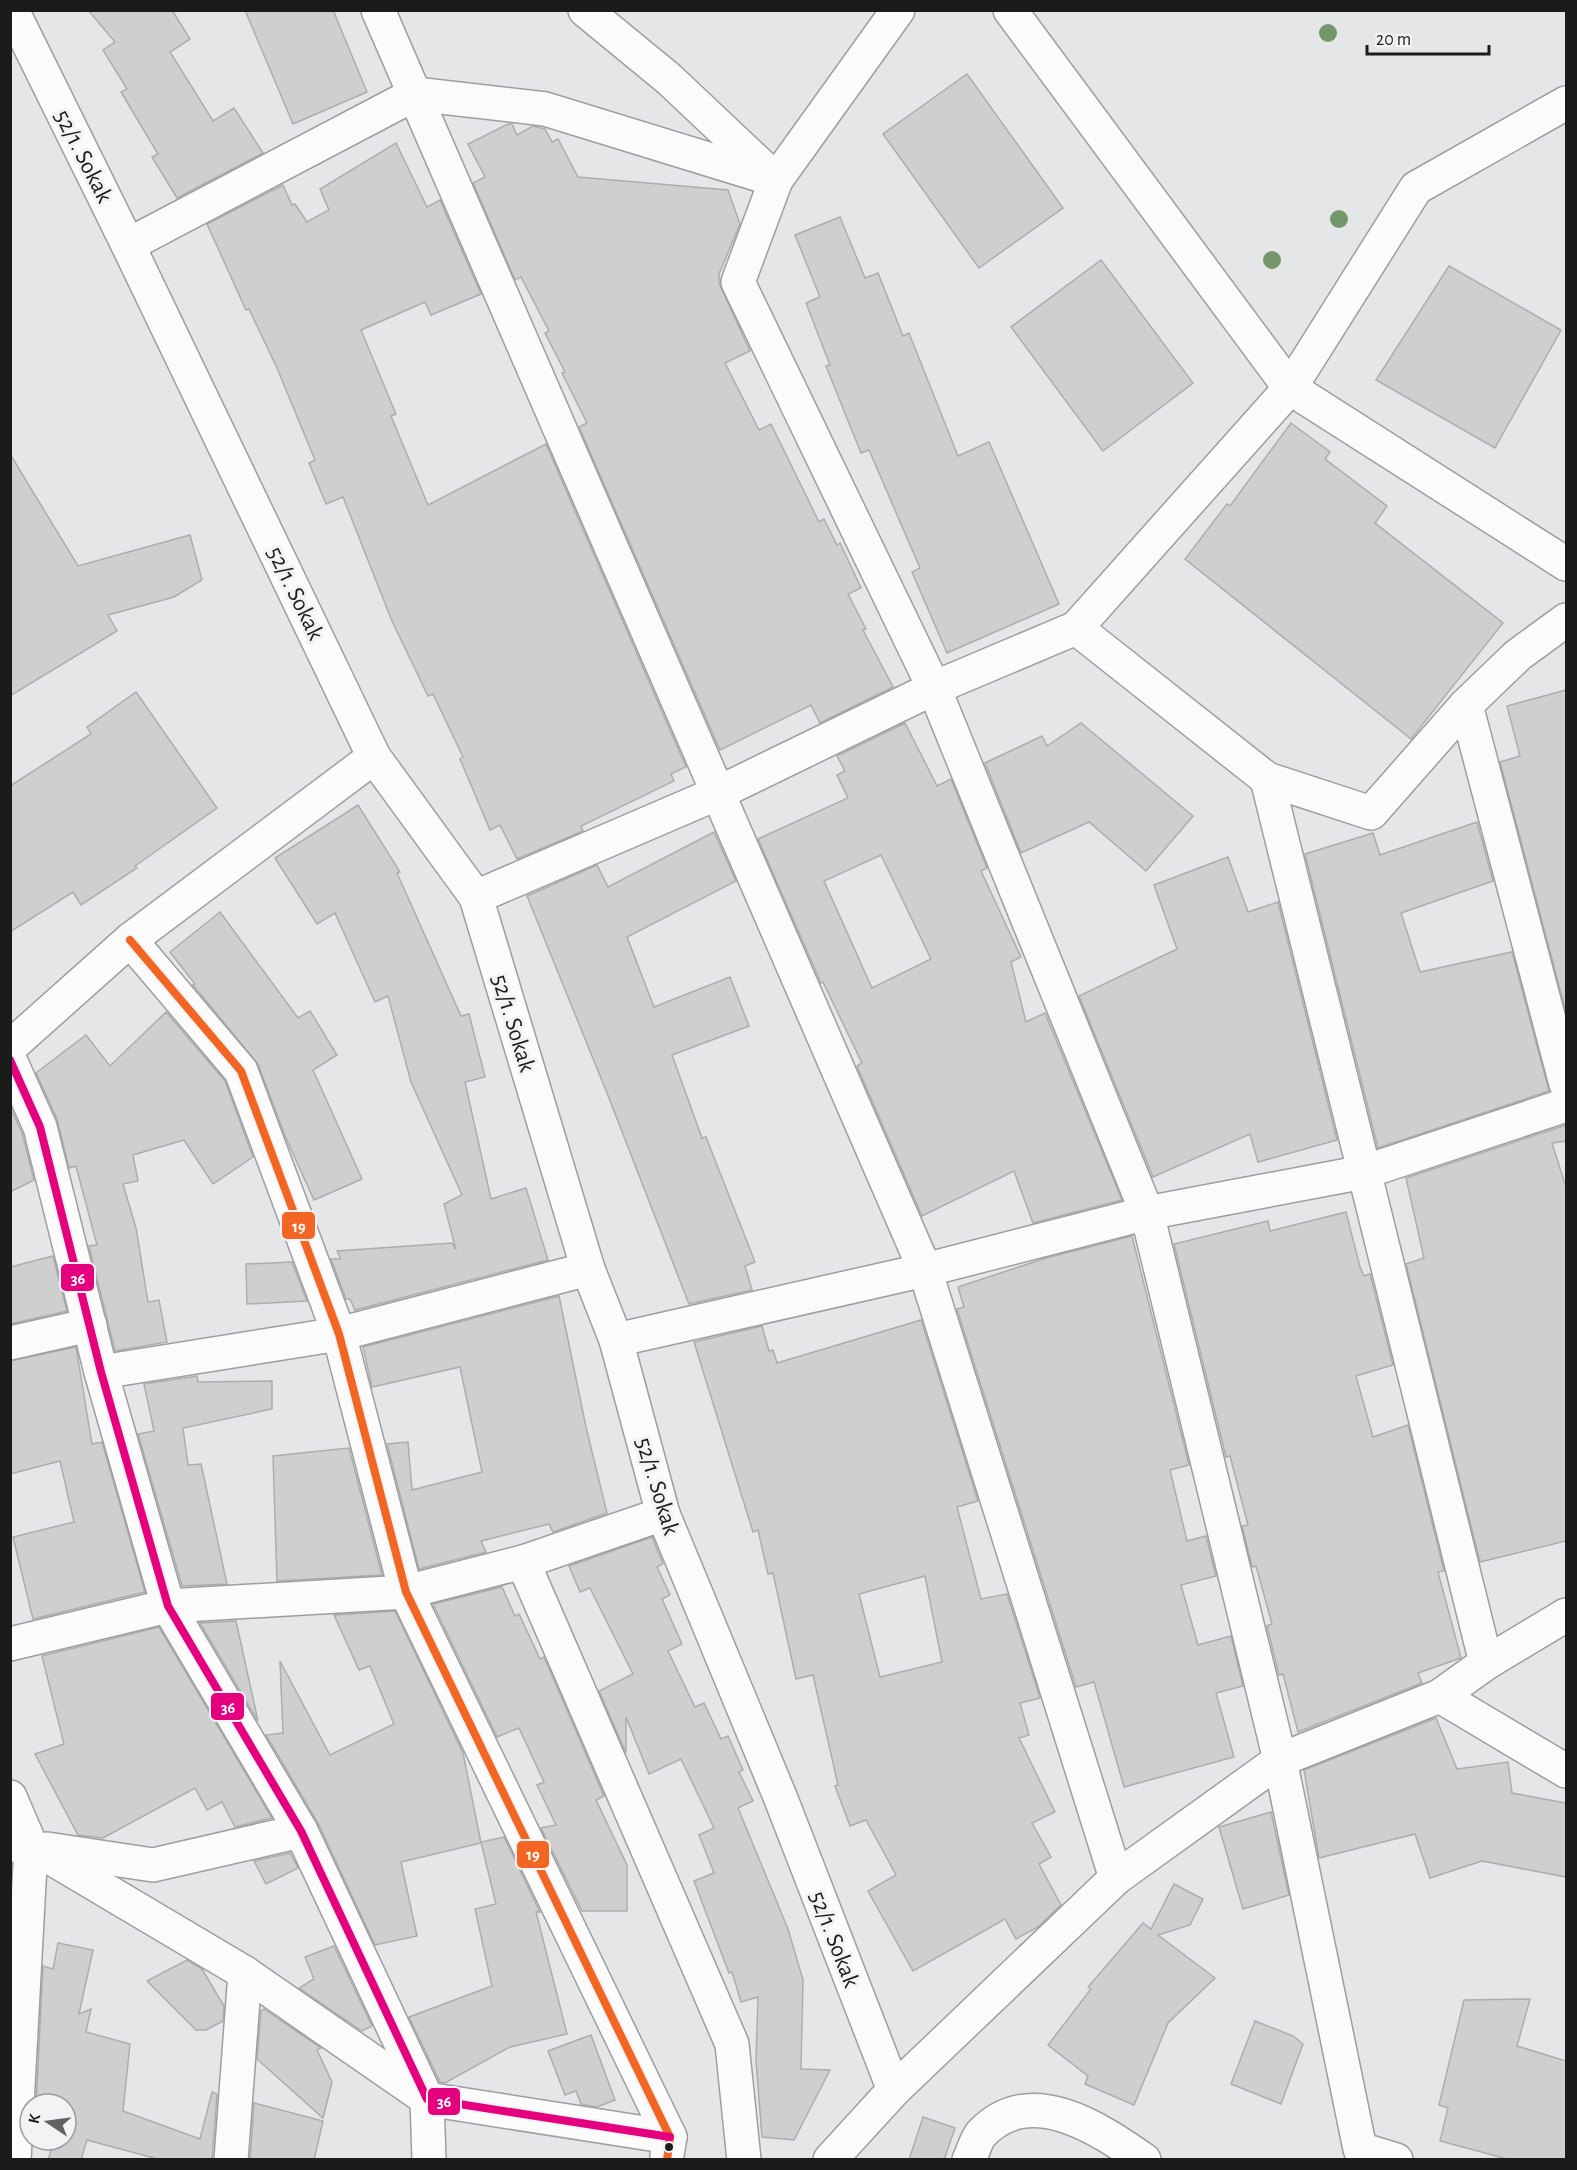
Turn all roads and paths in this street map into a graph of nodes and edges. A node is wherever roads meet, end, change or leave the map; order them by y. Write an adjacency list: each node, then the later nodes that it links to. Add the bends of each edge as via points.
1 (12, 10): 9 (street, 52/1. Sokak)
2 (378, 10): 6 (street)
3 (585, 10): 8 (street, via 669,79)
4 (898, 10): 8 (street)
5 (1010, 10): 10 (street)
6 (415, 94): 8 (street, via 545,109); 9 (street); 18 (street)
7 (1566, 103): 10 (street, via 1416,188)
8 (776, 180): 14 (street, via 738,282)
9 (128, 245): 16 (street, 52/1. Sokak)
10 (1290, 388): 11 (street); 13 (street)
11 (1566, 564)
12 (1566, 620): 15 (street, via 1518,654)
13 (1076, 628): 14 (street); 17 (street)
14 (934, 688): 18 (street); 26 (street)
15 (1466, 705): 17 (street, via 1371,813); 23 (street)
16 (374, 757): 19 (street, 52/1. Sokak); 20 (street)
17 (1267, 779): 25 (street)
18 (717, 793): 19 (street); 28 (street)
19 (477, 897): 27 (street, 52/1. Sokak)
20 (130, 940): 21 (street); 30 (street, via 241,1071)
21 (10, 1047)
22 (10, 1060): 29 (street, via 40,1127)
23 (1566, 1084)
24 (1566, 1105): 25 (street)
25 (1364, 1172): 26 (street); 40 (street)
26 (1147, 1213): 28 (street); 42 (street)
27 (588, 1269): 30 (street); 31 (street, 52/1. Sokak)
28 (926, 1270): 31 (street); 47 (street)
29 (90, 1325): 32 (street); 33 (street)
30 (339, 1334): 33 (street); 36 (street)
31 (616, 1340): 34 (street, 52/1. Sokak)
32 (10, 1343)
33 (101, 1372): 37 (street)
34 (663, 1514): 35 (street); 49 (street, 52/1. Sokak, via 781,1799)
35 (524, 1562): 36 (street); 55 (street, via 732,2044)
36 (406, 1592): 37 (street); 51 (street)
37 (168, 1606): 39 (street); 45 (street)
38 (1563, 1619): 40 (street)
39 (10, 1644)
40 (1486, 1663): 41 (street)
41 (1440, 1696): 42 (street); 43 (street)
42 (1280, 1760): 47 (street); 59 (street, via 1360,2149)
43 (1566, 1772)
44 (10, 1797): 46 (street)
45 (301, 1831): 46 (street, via 153,1865); 50 (street)
46 (21, 1846): 48 (street); 52 (street)
47 (1116, 1878): 49 (street)
48 (244, 1973): 50 (street); 53 (street)
49 (894, 2090): 56 (street)
50 (427, 2099): 51 (street); 54 (street)
51 (668, 2148)
52 (14, 2160)
53 (231, 2160)
54 (429, 2160)
55 (744, 2160)
56 (830, 2160)
57 (969, 2160): 58 (street, via 981,2135 1012,2112 1054,2111 1108,2135)
58 (1144, 2160)
59 (1396, 2160)

